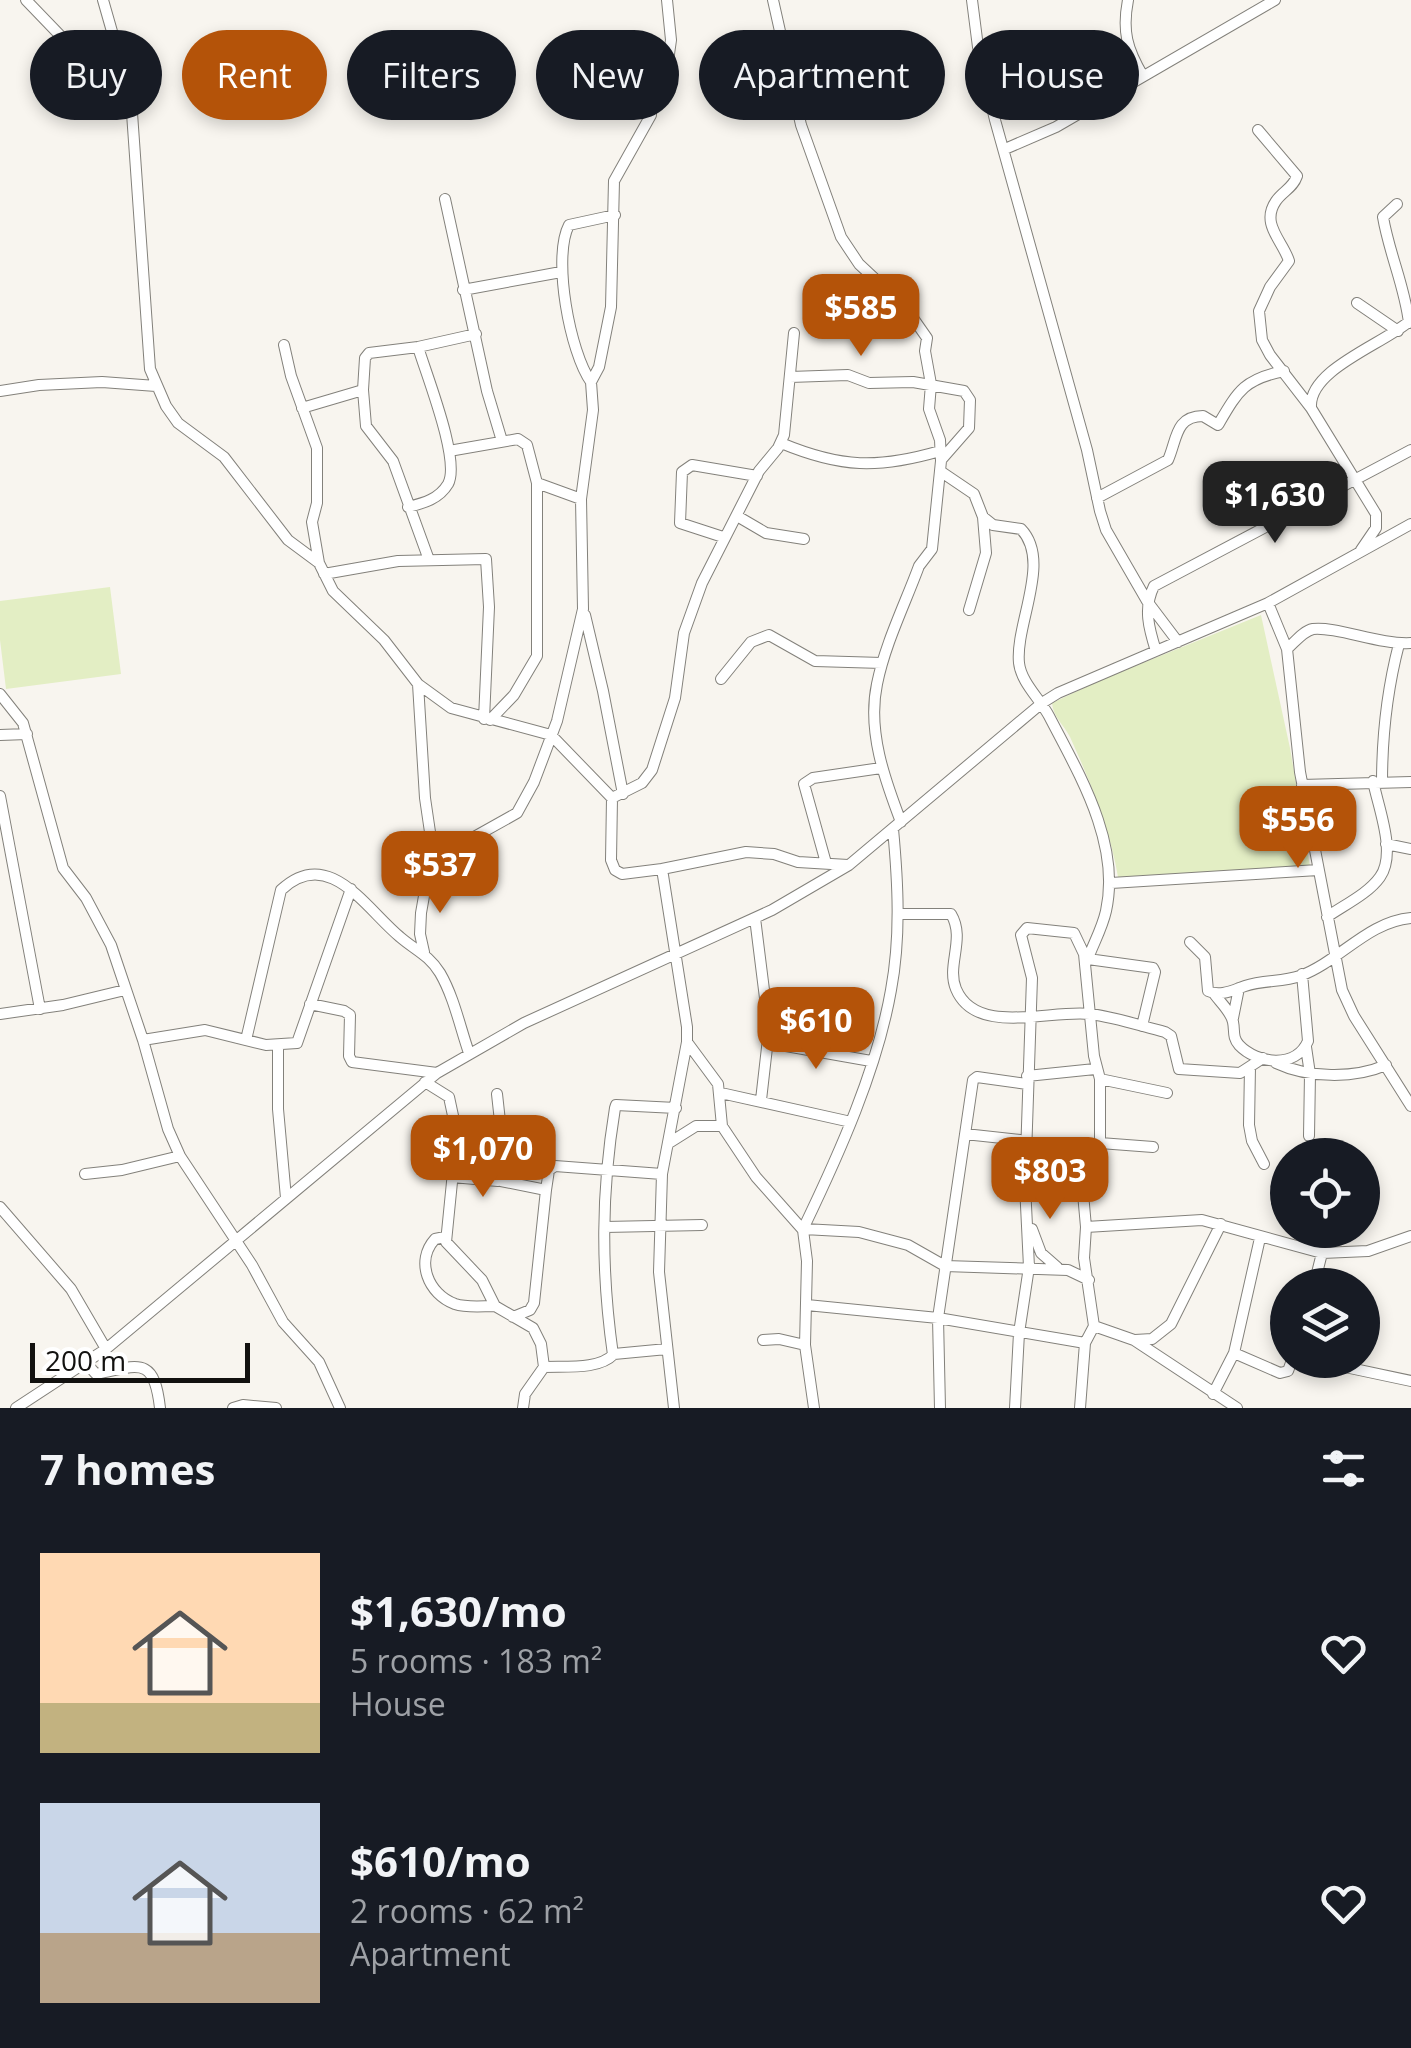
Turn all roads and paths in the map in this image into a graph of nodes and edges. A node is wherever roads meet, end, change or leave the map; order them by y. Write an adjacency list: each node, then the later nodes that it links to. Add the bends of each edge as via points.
1 (26, 0): 8 (street)
2 (103, 0): 9 (street)
3 (666, 0): 16 (street, via 665,82 650,90 650,115 614,180)
4 (773, 0): 29 (street, via 801,125 841,237 926,332)
5 (972, 0): 13 (street)
6 (1128, 0): 10 (street, via 1126,43)
7 (1275, 0): 10 (street)
8 (55, 30)
9 (112, 30)
10 (1143, 76): 13 (street)
11 (131, 120): 30 (street)
12 (1258, 130): 26 (street, via 1297,176 1270,217 1288,267 1259,311 1262,340)
13 (1004, 149): 43 (street)
14 (445, 199): 18 (street)
15 (1398, 204): 20 (street, via 1383,218)
16 (615, 215): 17 (street, via 569,224); 28 (street, via 610,307)
17 (561, 272): 18 (street); 28 (street, via 578,359)
18 (464, 290): 23 (street)
19 (1357, 302): 21 (street)
20 (1410, 322): 21 (street)
21 (1398, 331): 34 (street, via 1324,374 1310,395)
22 (794, 333): 27 (street)
23 (476, 334): 25 (street); 35 (street)
24 (284, 345): 33 (street)
25 (418, 346): 31 (street, via 367,354); 38 (street)
26 (1284, 371): 34 (street); 43 (street, via 1248,382 1218,426 1203,416 1186,419 1168,460)
27 (790, 378): 29 (street, via 834,374 883,385); 36 (street)
28 (591, 382): 44 (street)
29 (931, 384): 39 (street, via 929,410); 39 (street, via 964,391 970,400 969,428)
30 (156, 386): 32 (street, via 102,382); 53 (street, via 178,423 224,457 288,540)
31 (363, 390): 33 (street); 45 (street, via 366,426 393,461)
32 (0, 391)
33 (302, 408): 53 (street, via 317,448 312,522)
34 (1311, 408): 41 (street)
35 (502, 440): 38 (street); 42 (street, via 528,445)
36 (780, 442): 39 (street, via 863,464); 40 (street)
37 (1411, 450): 41 (street)
38 (449, 451): 45 (street, via 448,484 429,502)
39 (940, 461): 47 (street, via 974,494); 62 (street, via 932,549 919,566)
40 (756, 476): 46 (street); 49 (street, via 692,465 682,472 680,523)
41 (1357, 480): 51 (street, via 1378,523); 54 (street, via 1174,574 1154,586)
42 (536, 483): 44 (street); 67 (street, via 537,656 514,695)
43 (1097, 498): 54 (street, via 1106,530)
44 (581, 499): 56 (street)
45 (408, 507): 52 (street)
46 (737, 516): 49 (street); 50 (street, via 766,534)
47 (983, 518): 57 (street, via 986,553); 66 (street, via 1026,533 1034,572 1020,665)
48 (1411, 524): 51 (street)
49 (722, 537): 76 (street, via 684,633 675,698 652,770)
50 (804, 539)
51 (1358, 555): 55 (street)
52 (428, 560): 53 (street); 67 (street, via 488,562)
53 (322, 568): 64 (street, via 333,591)
54 (1147, 600): 58 (street); 61 (street)
55 (1268, 604): 58 (street); 60 (street)
56 (583, 609): 70 (street); 76 (street, via 603,691)
57 (970, 610)
58 (1178, 642): 61 (street)
59 (1405, 644): 60 (street, via 1318,629); 72 (street, via 1390,676)
60 (1287, 649): 74 (street)
61 (1156, 651): 66 (street)
62 (882, 663): 63 (street, via 815,661 769,635 751,642); 71 (street, via 876,689)
63 (721, 680)
64 (418, 684): 67 (street, via 450,708); 84 (street)
65 (0, 694): 68 (street)
66 (1042, 703): 77 (street); 85 (street, via 1079,775)
67 (487, 719): 70 (street)
68 (27, 734): 69 (street); 98 (street, via 56,848 69,880 106,932)
69 (0, 735)
70 (550, 735): 76 (street); 84 (street, via 516,812 458,846)
71 (881, 768): 77 (street); 80 (street, via 806,780)
72 (1378, 782): 73 (street); 74 (street); 78 (street)
73 (1411, 782)
74 (1302, 786): 83 (street)
75 (0, 796): 101 (street)
76 (617, 796): 82 (street, via 615,870)
77 (897, 826): 81 (street); 87 (street)
78 (1386, 844): 79 (street); 88 (street, via 1377,881)
79 (1411, 850)
80 (826, 864): 81 (street); 82 (street, via 746,852)
81 (849, 865): 89 (street)
82 (662, 869): 93 (street)
83 (1318, 870): 85 (street); 88 (street)
84 (428, 878): 92 (street, via 420,914)
85 (1111, 882): 95 (street)
86 (352, 889): 92 (street); 100 (street); 108 (street, via 315,874 281,890)
87 (898, 914): 104 (street, via 951,914 958,946 954,982 963,1001 981,1015); 115 (street, via 892,986)
88 (1328, 917): 94 (street)
89 (755, 918): 93 (street); 110 (street)
90 (1411, 918): 94 (street, via 1375,929)
91 (1190, 942): 99 (street, via 1205,957 1208,991)
92 (424, 952): 113 (street, via 442,975)
93 (678, 953): 109 (street); 113 (street)
94 (1334, 958): 96 (street); 116 (street, via 1346,1002)
95 (1087, 963): 103 (street); 104 (street, via 1074,933 1023,930 1032,978); 106 (street, via 1153,968)
96 (1302, 974): 97 (street); 112 (street)
97 (1239, 988): 99 (street); 105 (street)
98 (125, 990): 101 (street); 107 (street)
99 (1216, 994): 105 (street)
100 (310, 1004): 111 (street, via 297,1044); 118 (street, via 350,1015 352,1062)
101 (40, 1010): 102 (street)
102 (0, 1014)
103 (1090, 1014): 104 (street); 106 (street); 119 (street)
104 (1029, 1017): 121 (street)
105 (1232, 1018): 114 (street, via 1240,1047)
106 (1142, 1026): 117 (street, via 1171,1036 1179,1069 1240,1072)
107 (144, 1040): 108 (street, via 205,1030); 138 (street)
108 (246, 1040): 111 (street)
109 (688, 1042): 123 (street); 128 (street)
110 (768, 1043): 115 (street); 126 (street)
111 (278, 1046): 147 (street)
112 (1306, 1046): 114 (street, via 1293,1058); 120 (street)
113 (469, 1053): 118 (street)
114 (1267, 1059): 117 (street); 120 (street)
115 (871, 1061): 129 (street)
116 (1386, 1065): 120 (street, via 1370,1072); 127 (street)
117 (1250, 1066): 139 (street, via 1249,1125)
118 (438, 1072): 122 (street)
119 (1098, 1074): 121 (street); 124 (street); 134 (street)
120 (1310, 1074): 132 (street)
121 (1027, 1080): 131 (street, via 974,1078); 133 (street)
122 (426, 1082): 143 (street, via 452,1103); 147 (street)
123 (722, 1093): 126 (street); 130 (street)
124 (1166, 1093)
125 (496, 1094): 144 (street, via 506,1172)
126 (761, 1100): 129 (street)
127 (1411, 1106)
128 (676, 1108): 135 (street); 140 (street, via 616,1105)
129 (851, 1122): 154 (street)
130 (722, 1126): 135 (street, via 696,1126); 154 (street, via 756,1178)
131 (965, 1134): 133 (street); 160 (street)
132 (1309, 1136)
133 (1027, 1142): 137 (street); 145 (street)
134 (1100, 1143): 136 (street); 137 (street)
135 (668, 1144): 142 (street)
136 (1153, 1147)
137 (1086, 1150): 151 (street)
138 (180, 1156): 141 (street); 158 (street)
139 (1264, 1164)
140 (605, 1170): 142 (street); 146 (street, via 551,1167); 152 (street)
141 (85, 1174)
142 (662, 1174): 153 (street)
143 (452, 1178): 144 (street); 156 (street)
144 (501, 1181): 146 (street)
145 (1026, 1185): 161 (street); 163 (street, via 1041,1253)
146 (546, 1190): 167 (street, via 534,1303)
147 (286, 1198): 158 (street)
148 (0, 1207): 175 (street, via 71,1289)
149 (1221, 1224): 151 (street); 157 (street); 172 (street, via 1171,1324 1152,1339)
150 (702, 1225): 153 (street)
151 (1086, 1226): 164 (street)
152 (605, 1228): 153 (street); 178 (street, via 603,1284)
153 (661, 1228): 176 (street)
154 (804, 1229): 160 (street, via 859,1232 908,1245); 165 (street)
155 (1411, 1236): 159 (street, via 1368,1251)
156 (445, 1237): 166 (street); 166 (street, via 434,1239 425,1254 433,1288 456,1304)
157 (1260, 1238): 159 (street); 177 (street)
158 (234, 1241): 175 (street); 190 (street, via 283,1322 319,1362)
159 (1322, 1253): 162 (street)
160 (945, 1266): 161 (street); 168 (street)
161 (1028, 1267): 163 (street); 170 (street)
162 (1318, 1268)
163 (1068, 1270): 164 (street)
164 (1089, 1280): 169 (street)
165 (808, 1305): 168 (street); 174 (street)
166 (495, 1306): 167 (street)
167 (512, 1317): 180 (street, via 538,1335)
168 (938, 1318): 170 (street); 194 (street)
169 (1094, 1326): 172 (street); 173 (street)
170 (1020, 1334): 173 (street); 185 (street)
171 (763, 1340): 174 (street)
172 (1134, 1340): 184 (street)
173 (1086, 1344): 195 (street)
174 (806, 1345): 193 (street)
175 (106, 1349): 179 (street)
176 (667, 1349): 178 (street); 192 (street)
177 (1234, 1353): 181 (street); 184 (street)
178 (613, 1355): 180 (street, via 595,1364)
179 (86, 1363): 186 (street); 187 (street, via 96,1374 148,1370)
180 (544, 1367): 191 (street)
181 (1270, 1369)
182 (1380, 1374): 183 (street)
183 (1411, 1381)
184 (1213, 1394): 196 (street)
185 (1019, 1407)
186 (16, 1408)
187 (160, 1408)
188 (233, 1408): 189 (street)
189 (276, 1408)
190 (340, 1408)
191 (523, 1408)
192 (674, 1408)
193 (814, 1408)
194 (940, 1408)
195 (1080, 1408)
196 (1237, 1408)

